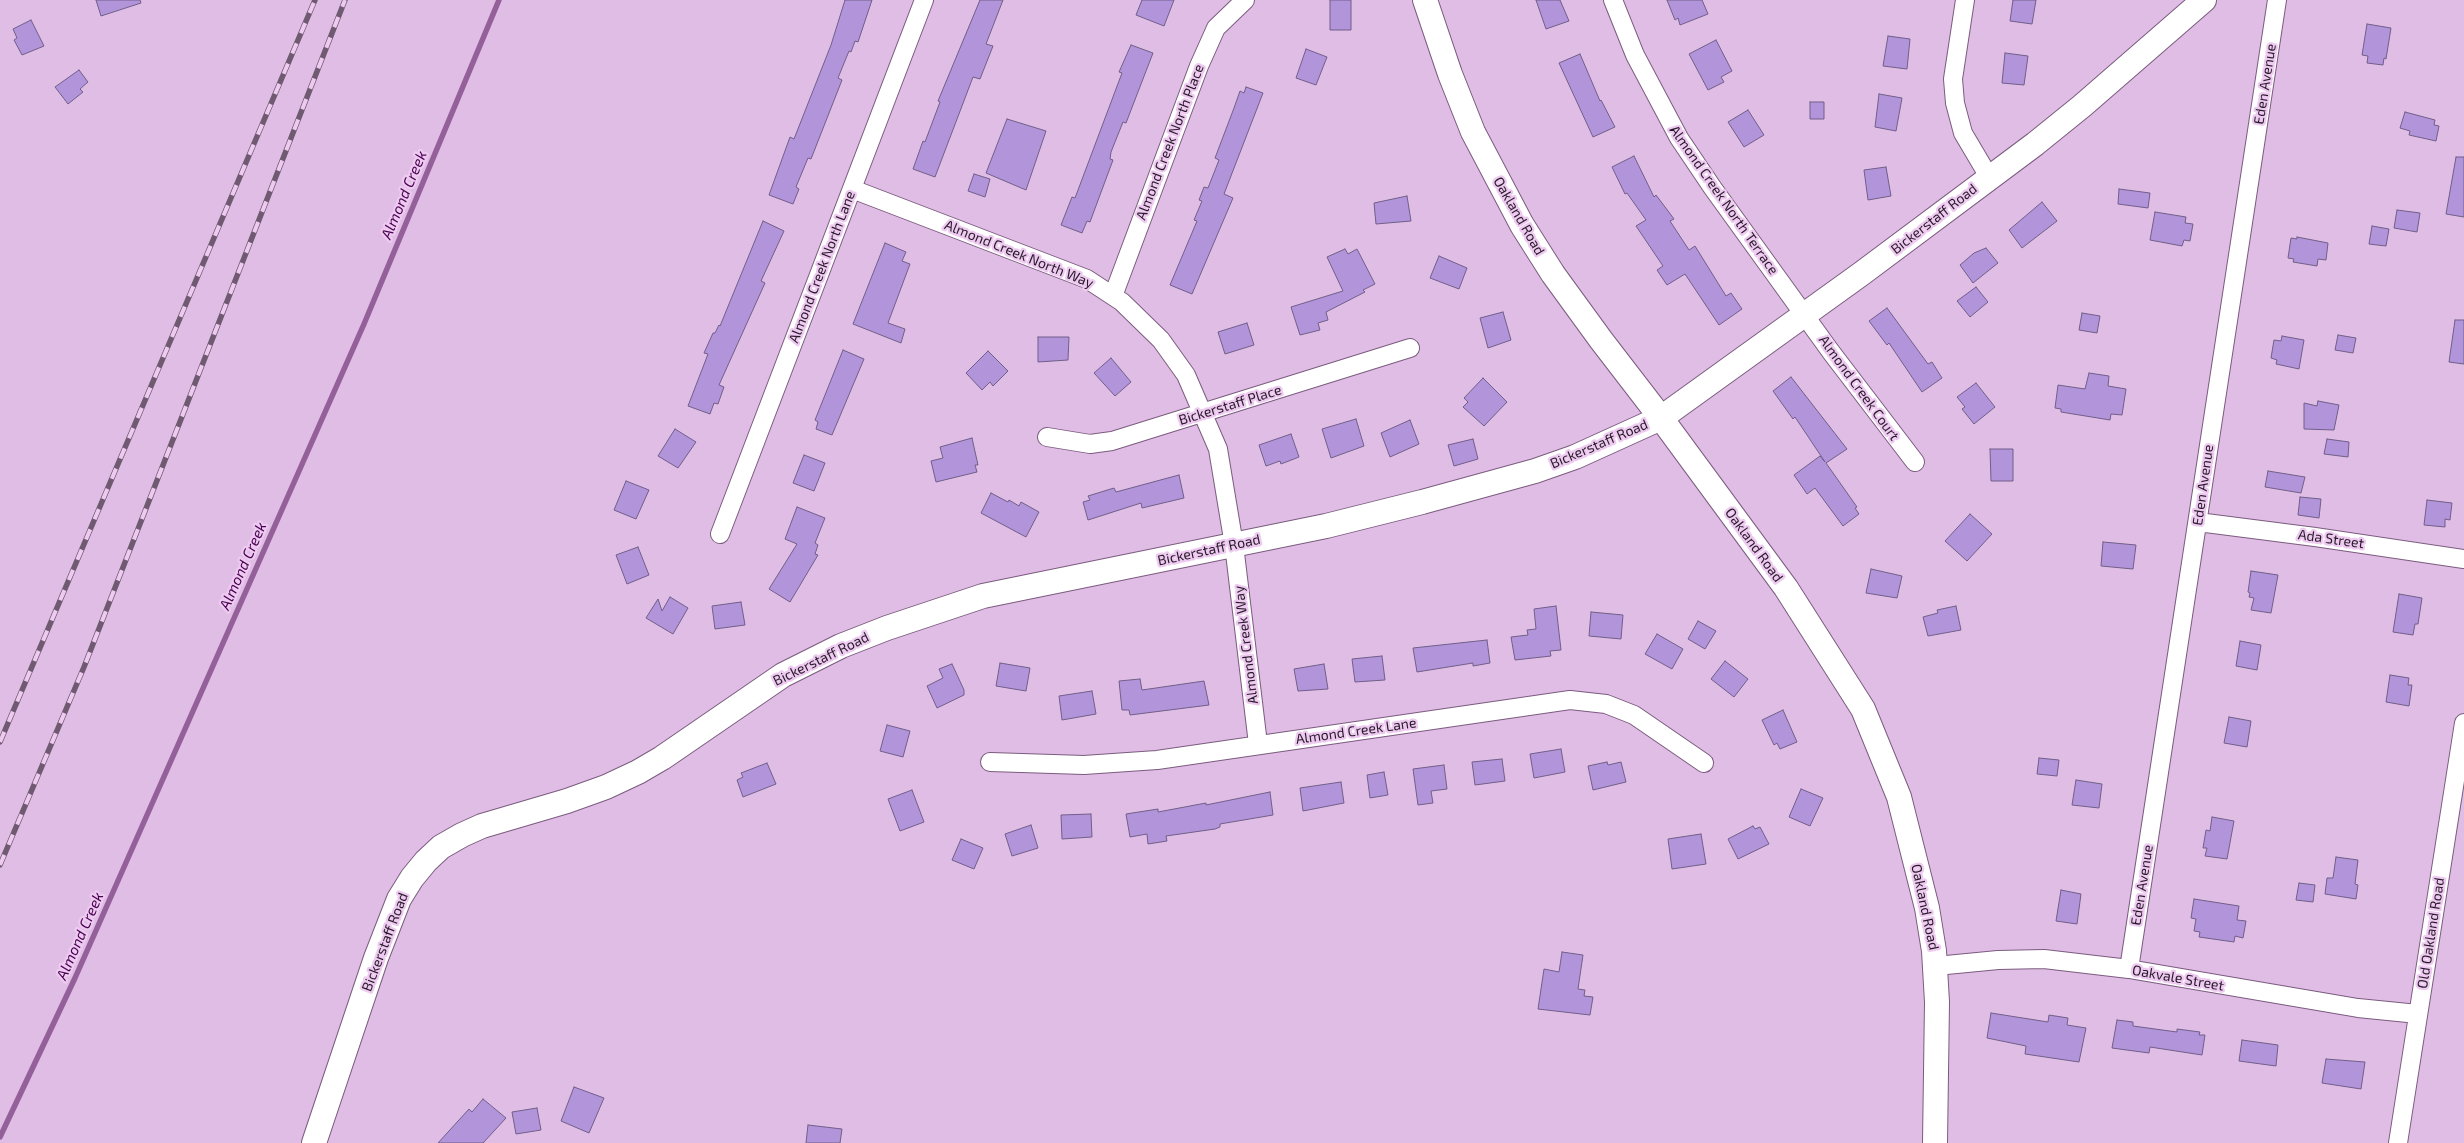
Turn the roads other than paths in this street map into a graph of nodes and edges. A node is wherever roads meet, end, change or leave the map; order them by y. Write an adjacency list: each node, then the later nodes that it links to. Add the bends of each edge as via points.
1 (924, 0): 9 (street, Almond Creek North Lane)
2 (1245, 0): 10 (street, Almond Creek North Place, via 1216,28)
3 (1425, 0): 14 (street, Oakland Road, via 1473,132 1522,225 1569,296)
4 (1613, 0): 11 (street, Almond Creek North Terrace, via 1635,55 1679,138)
5 (1965, 0): 8 (street, via 1953,79 1955,102 1963,134)
6 (2204, 0): 8 (street, Bickerstaff Road, via 2082,106)
7 (2277, 0): 17 (street, Eden Avenue)
8 (1989, 177): 11 (street, Bickerstaff Road)
9 (852, 189): 10 (street, Almond Creek North Way, via 1087,279); 18 (street, Almond Creek North Lane)
10 (1112, 296): 13 (street, Almond Creek North Way, via 1161,340 1186,375)
11 (1805, 314): 14 (street, Bickerstaff Road); 16 (street, Almond Creek Court)
12 (1410, 348): 13 (street, Bickerstaff Place)
13 (1203, 414): 15 (street, Bickerstaff Place, via 1112,441 1090,444); 19 (street, Almond Creek North Way, via 1218,449)
14 (1661, 418): 19 (street, Bickerstaff Road, via 1575,457 1535,471 1326,526); 25 (street, Oakland Road, via 1786,588 1863,709 1899,797 1927,908)
15 (1047, 438)
16 (1915, 462)
17 (2198, 522): 20 (street, Ada Street); 26 (street, Eden Avenue)
18 (720, 534)
19 (1234, 545): 22 (street, Almond Creek Way); 28 (street, Bickerstaff Road, via 983,596 887,628 841,646 783,675 638,772 567,801 482,826 442,847 412,878 399,899)
20 (2464, 559)
21 (2464, 722): 27 (street, Old Oakland Road)
22 (1258, 744): 23 (street, Almond Creek Lane, via 1157,760 1084,765); 24 (street, Almond Creek Lane, via 1570,700 1606,704 1634,714)
23 (990, 762)
24 (1704, 763)
25 (1936, 966): 26 (street, Oakvale Street, via 2044,959); 29 (street, Oakland Road)
26 (2129, 970): 27 (street, Oakvale Street, via 2358,1008)
27 (2418, 1014): 30 (street, Old Oakland Road)
28 (314, 1143)
29 (1935, 1143)
30 (2398, 1143)

